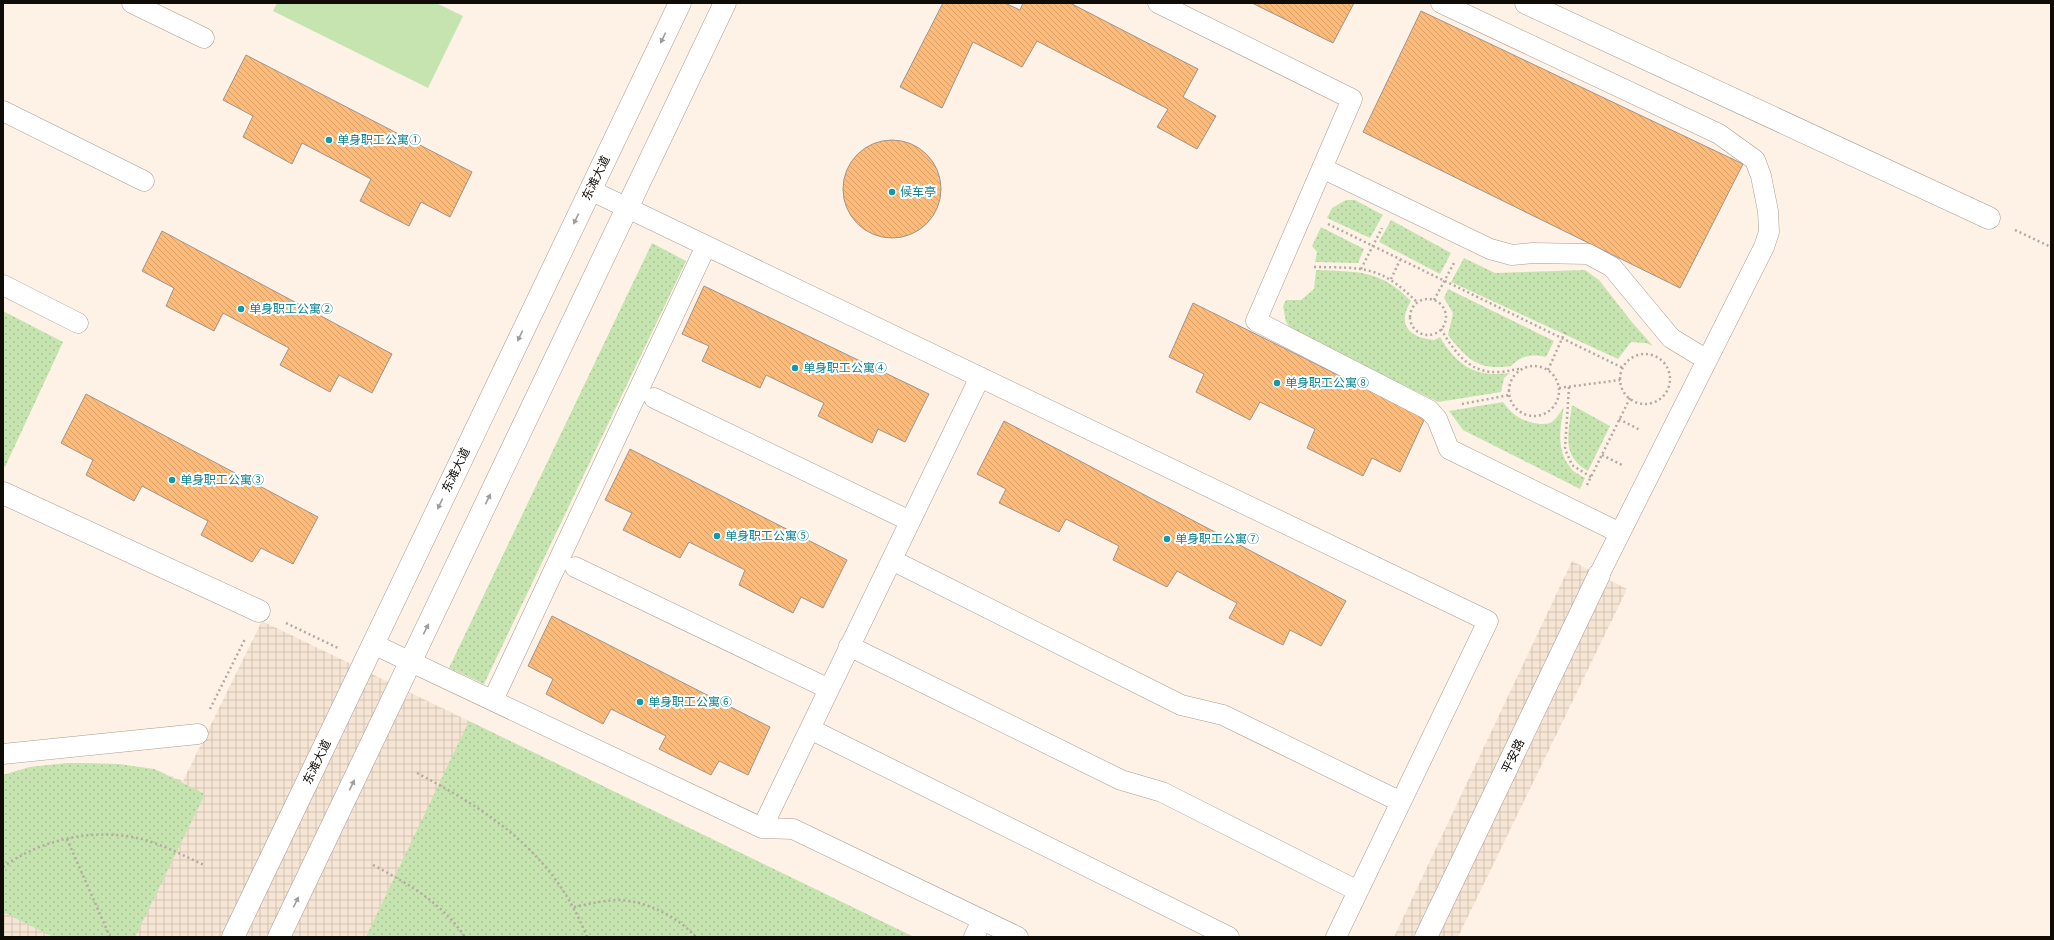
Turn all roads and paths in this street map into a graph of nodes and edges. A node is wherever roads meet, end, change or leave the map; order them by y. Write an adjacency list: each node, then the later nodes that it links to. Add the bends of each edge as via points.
1 (132, 3): 7 (lane)
2 (680, 3): 11 (street, 东滩大道, one-way to 11)
3 (725, 3): 13 (street)
4 (1158, 3): 9 (lane, via 1352,99)
5 (1441, 3): 32 (lane, via 1719,134 1755,160 1764,189 1769,232 1764,247)
6 (1526, 3): 15 (street)
7 (204, 38)
8 (3, 111): 10 (lane)
9 (1322, 168): 12 (lane); 14 (lane)
10 (144, 180)
11 (590, 190): 13 (lane); 54 (street, 东滩大道, one-way to 54)
12 (1394, 203): 16 (lane); 18 (path)
13 (627, 208): 17 (lane); 55 (street, one-way to 13)
14 (1303, 212): 18 (path); 43 (lane, via 1256,321)
15 (1989, 218): 19 (path)
16 (1467, 238): 24 (path); 32 (lane, via 1490,249 1512,255 1588,254 1612,267 1671,338)
17 (706, 246): 36 (lane); 57 (lane)
18 (1372, 246): 20 (path); 22 (path)
19 (2051, 247)
20 (1400, 260): 23 (path); 24 (path)
21 (1314, 267): 22 (path)
22 (1361, 268): 23 (path)
23 (1391, 279): 27 (path)
24 (1444, 281): 26 (path); 31 (path)
25 (3, 285): 28 (lane)
26 (1434, 300): 27 (path); 29 (path, via 1443,307 1445,313 1446,319)
27 (1417, 302): 29 (path, via 1410,318 1414,330 1425,335 1437,333)
28 (78, 322)
29 (1441, 329): 34 (path, via 1454,352 1474,366 1486,371 1499,372)
30 (1565, 332): 31 (path)
31 (1562, 338): 33 (path); 35 (path)
32 (1707, 360): 48 (lane)
33 (1623, 368): 37 (path); 42 (path, via 1629,359 1644,354 1659,358 1669,372 1668,388 1656,401 1648,404 1639,403)
34 (1521, 369): 35 (path, via 1537,366); 40 (path, via 1510,382)
35 (1548, 370): 39 (path, via 1557,380)
36 (980, 377): 47 (lane); 62 (lane, via 1488,621)
37 (1620, 380): 38 (path); 42 (path, via 1622,388)
38 (1569, 387): 39 (path); 44 (path, via 1565,449 1572,465)
39 (1559, 388): 40 (path, via 1559,396 1551,410 1544,415 1535,416 1520,412)
40 (1509, 396): 43 (path)
41 (654, 398): 47 (lane)
42 (1630, 398): 44 (path)
43 (1428, 410): 48 (lane, via 1437,419 1449,449)
44 (1591, 477): 45 (path)
45 (1584, 491)
46 (3, 493): 52 (street)
47 (910, 521): 49 (lane)
48 (1620, 533): 51 (lane)
49 (892, 560): 53 (lane); 62 (lane, via 1181,705 1223,715)
50 (576, 567): 56 (lane)
51 (1599, 575): 80 (street, 平安路)
52 (259, 611): 54 (path); 59 (path)
53 (849, 646): 56 (lane); 68 (lane, via 1121,780 1162,792)
54 (369, 652): 55 (lane); 72 (street, 东滩大道)
55 (411, 661): 57 (lane); 73 (street, one-way to 55)
56 (829, 689): 58 (lane)
57 (493, 700): 63 (lane)
58 (810, 729): 63 (lane); 78 (lane)
59 (198, 734): 60 (lane)
60 (3, 754)
61 (417, 773): 69 (path, via 461,796 520,839 549,871)
62 (1401, 802): 68 (lane)
63 (762, 828): 70 (lane, via 794,829)
64 (67, 839): 65 (path, via 115,835 136,838 156,843); 67 (path, via 30,851); 71 (path)
65 (204, 865)
66 (373, 865): 74 (path, via 425,895 453,921)
67 (3, 866)
68 (1358, 891): 79 (lane)
69 (574, 907): 75 (path); 76 (path, via 621,900 640,904 664,913)
70 (978, 928): 77 (lane)
71 (110, 937)
72 (233, 937)
73 (279, 937)
74 (465, 937)
75 (587, 937)
76 (696, 937)
77 (1018, 937)
78 (1229, 937)
79 (1336, 937)
80 (1426, 937)

